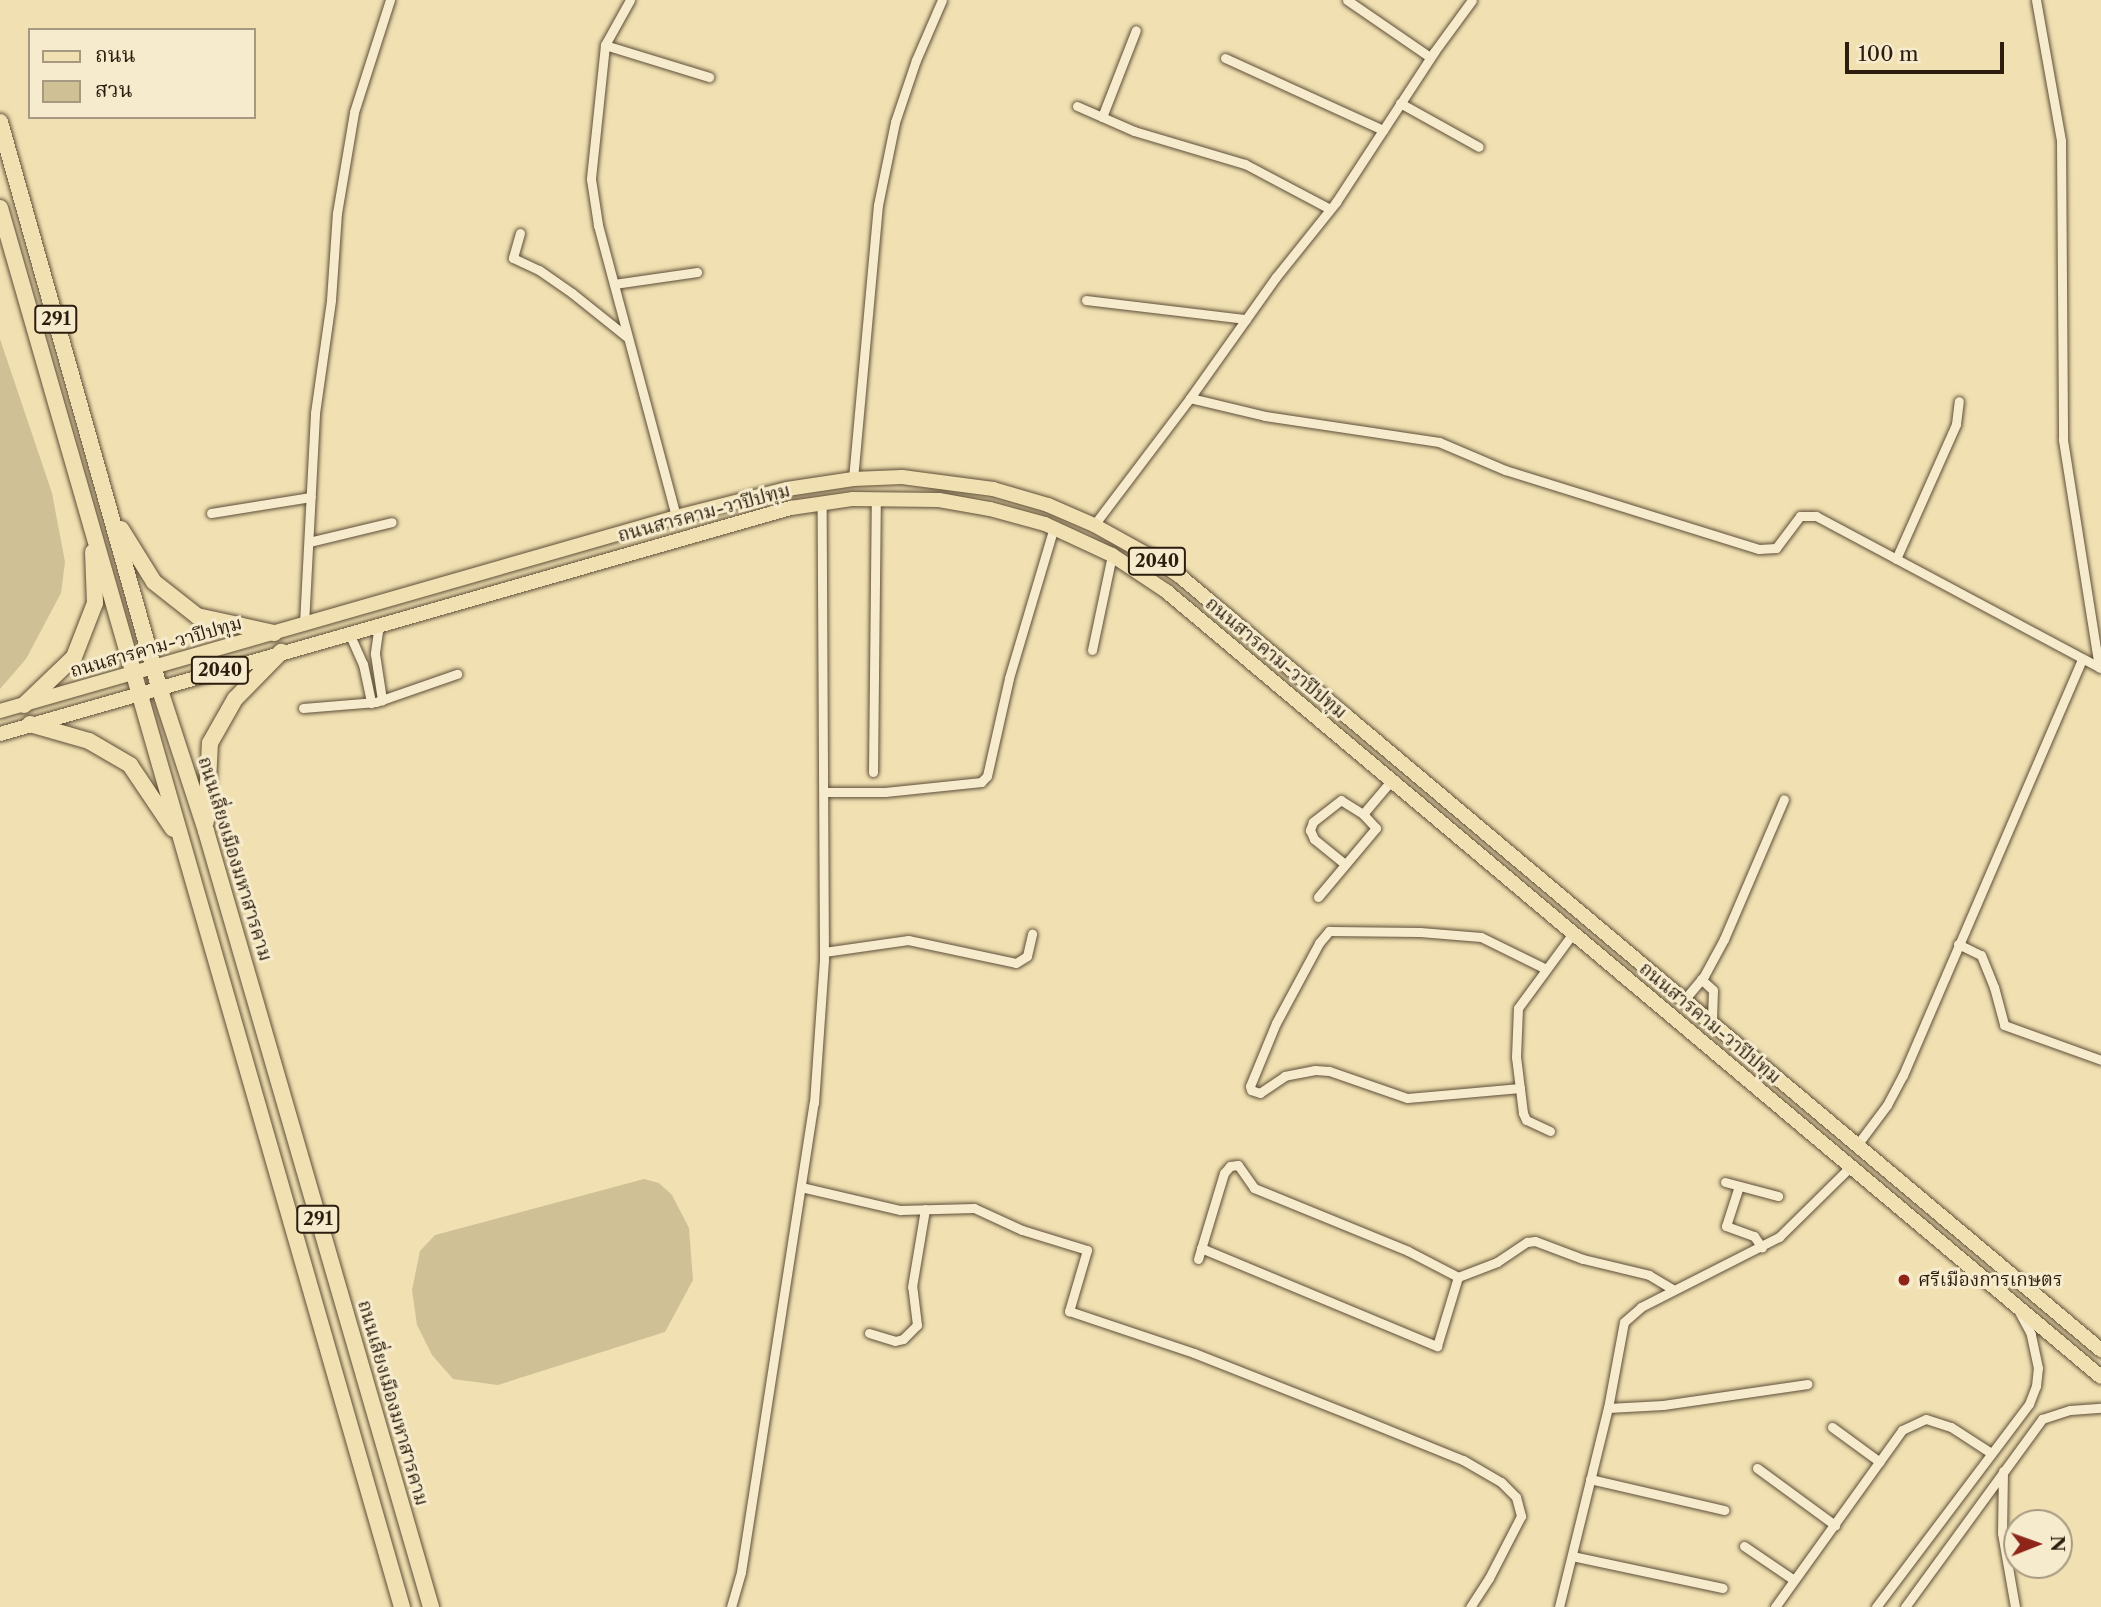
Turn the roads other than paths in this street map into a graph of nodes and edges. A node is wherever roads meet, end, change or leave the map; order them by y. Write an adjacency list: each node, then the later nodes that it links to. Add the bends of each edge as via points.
1 (390, 0): 29 (street, via 354,112 337,212 331,300 314,413)
2 (629, 0): 8 (street)
3 (942, 0): 28 (street, via 895,122 878,205)
4 (1347, 0): 9 (street)
5 (1472, 0): 9 (street)
6 (2036, 0): 52 (street, via 2060,141 2063,440)
7 (1136, 30): 14 (street)
8 (605, 45): 11 (street); 22 (street, via 591,178)
9 (1430, 57): 12 (street)
10 (1224, 58): 16 (street)
11 (709, 77)
12 (1400, 103): 16 (street); 17 (street)
13 (1077, 106): 14 (street)
14 (1102, 117): 19 (street, via 1245,164)
15 (0, 122): 33 (highway, ถนนเลี่ยงเมืองมหาสารคาม / 291)
16 (1383, 130): 19 (street)
17 (1479, 147)
18 (0, 208): 36 (highway, 291)
19 (1331, 209): 24 (street)
20 (520, 233): 25 (street, via 513,258 539,270)
21 (697, 272): 22 (street)
22 (614, 284): 25 (street)
23 (1086, 300): 24 (street)
24 (1246, 319): 26 (street)
25 (627, 337): 34 (street)
26 (1190, 398): 37 (street); 42 (street, via 1277,418 1439,442 1505,470 1759,550 1776,548 1800,516 1816,516)
27 (1959, 401): 42 (street, via 1955,424)
28 (853, 479): 34 (main road, ถนนสารคาม-วาปีปทุม / 2040, via 788,489); 37 (main road, ถนนสารคาม-วาปีปทุม / 2040, via 902,477 993,489)
29 (311, 497): 32 (street); 39 (street)
30 (876, 498): 31 (main road, ถนนสารคาม-วาปีปทุม / 2040); 38 (main road, ถนนสารคาม-วาปีปทุม / 2040, via 939,500); 64 (street)
31 (822, 503): 43 (main road, ถนนสารคาม-วาปีปทุม / 2040); 66 (street)
32 (211, 513)
33 (113, 515): 47 (highway, via 155,582 197,616); 51 (highway, ถนนเลี่ยงเมืองมหาสารคาม / 291)
34 (676, 517): 40 (main road, ถนนสารคาม-วาปีปทุม / 2040)
35 (392, 522): 39 (street)
36 (93, 525): 53 (highway, 291); 59 (highway, via 95,603 79,646 74,657)
37 (1094, 525): 69 (main road, ถนนสารคาม-วาปีปทุม / 2040, via 1181,577)
38 (1054, 527): 41 (main road, ถนนสารคาม-วาปีปทุม / 2040); 66 (street, via 1009,678 987,776 981,782 885,792)
39 (309, 542): 44 (street)
40 (583, 544): 43 (main road); 44 (main road, ถนนสารคาม-วาปีปทุม / 2040)
41 (1112, 555): 48 (street); 65 (main road, ถนนสารคาม-วาปีปทุม / 2040, via 1166,591)
42 (1895, 559): 50 (street)
43 (588, 565): 45 (main road, ถนนสารคาม-วาปีปทุม / 2040)
44 (304, 624): 47 (main road, ถนนสารคาม-วาปีปทุม / 2040)
45 (379, 624): 46 (main road, ถนนสารคาม-วาปีปทุม / 2040); 57 (street, via 375,654)
46 (349, 633): 49 (main road, ถนนสารคาม-วาปีปทุม / 2040); 58 (street, via 363,664)
47 (274, 634): 51 (main road, ถนนสารคาม-วาปีปทุม / 2040)
48 (1092, 650)
49 (281, 652): 55 (main road, ถนนสารคาม-วาปีปทุม / 2040); 70 (highway, via 235,699 210,743)
50 (2082, 660): 52 (street); 77 (street)
51 (154, 667): 53 (main road, ถนนสารคาม-วาปีปทุม / 2040); 55 (highway, ถนนเลี่ยงเมืองมหาสารคาม / 291)
52 (2100, 667)
53 (134, 673): 56 (highway, 291); 59 (main road, ถนนสารคาม-วาปีปทุม / 2040)
54 (457, 674): 57 (street)
55 (159, 687): 56 (main road, ถนนสารคาม-วาปีปทุม / 2040); 70 (highway, ถนนเลี่ยงเมืองมหาสารคาม / 291)
56 (139, 693): 62 (main road, ถนนสารคาม-วาปีปทุม / 2040); 72 (highway, 291)
57 (382, 700): 58 (street)
58 (371, 703): 60 (street)
59 (24, 705): 61 (main road, ถนนสารคาม-วาปีปทุม / 2040)
60 (303, 708)
61 (0, 711)
62 (30, 724): 63 (main road, ถนนสารคาม-วาปีปทุม / 2040); 72 (highway, via 89,741 130,765)
63 (0, 734)
64 (873, 772)
65 (1391, 781): 68 (street); 71 (main road, ถนนสารคาม-วาปีปทุม / 2040)
66 (824, 792): 78 (street)
67 (1784, 799): 80 (street, via 1724,939)
68 (1363, 814): 73 (street, via 1376,828); 73 (street, via 1338,800 1310,827 1314,839)
69 (1472, 822): 71 (main road); 81 (main road, ถนนสารคาม-วาปีปทุม / 2040)
70 (206, 831): 118 (highway, ถนนเลี่ยงเมืองมหาสารคาม / 291)
71 (1459, 837): 75 (main road, ถนนสารคาม-วาปีปทุม / 2040)
72 (182, 843): 117 (highway, 291)
73 (1344, 863): 74 (street)
74 (1318, 897)
75 (1573, 933): 79 (street); 87 (main road, ถนนสารคาม-วาปีปทุม / 2040)
76 (1032, 934): 78 (street, via 1027,956 1016,962 908,940)
77 (1958, 944): 83 (street, via 1981,955 2004,1025); 86 (street, via 1903,1075)
78 (824, 952): 89 (street, via 814,1103)
79 (1545, 968): 84 (street, via 1518,1008); 84 (street, via 1480,937 1329,932 1276,1023 1250,1086 1260,1093 1285,1076 1315,1070 1407,1098)
80 (1701, 979): 81 (street); 82 (street, via 1714,994)
81 (1684, 1000): 82 (main road, ถนนสารคาม-วาปีปทุม / 2040)
82 (1712, 1023): 86 (main road, ถนนสารคาม-วาปีปทุม / 2040)
83 (2101, 1060)
84 (1520, 1087): 85 (street, via 1526,1119)
85 (1550, 1131)
86 (1861, 1148): 100 (main road, ถนนสารคาม-วาปีปทุม)
87 (1852, 1166): 94 (street); 98 (main road, ถนนสารคาม-วาปีปทุม)
88 (1726, 1182): 90 (street)
89 (801, 1186): 92 (street, via 900,1210); 119 (street, via 741,1572)
90 (1739, 1186): 91 (street); 94 (street, via 1726,1226 1754,1236)
91 (1778, 1196)
92 (925, 1209): 99 (street, via 912,1287 917,1325 895,1341); 120 (street, via 974,1208 1022,1230 1087,1250 1069,1311 1194,1353 1349,1414 1463,1460 1501,1482 1516,1497 1521,1516)
93 (1201, 1248): 95 (street); 96 (street, via 1437,1346); 96 (street, via 1224,1173 1238,1165 1254,1188 1408,1251)
94 (1762, 1248): 97 (street)
95 (1198, 1259)
96 (1458, 1277): 97 (street, via 1535,1241 1583,1259 1649,1275)
97 (1674, 1290): 103 (street, via 1624,1322)
98 (2017, 1307): 101 (main road, ถนนสารคาม-วาปีปทุม); 106 (street, via 2036,1352 2036,1386 2029,1404)
99 (869, 1333)
100 (2101, 1350)
101 (2101, 1377)
102 (1807, 1384): 103 (street, via 1663,1405)
103 (1608, 1408): 110 (street)
104 (2101, 1408): 109 (street, via 2070,1410 2042,1419)
105 (1832, 1427): 107 (street)
106 (1991, 1454): 107 (street, via 1951,1426 1926,1419 1902,1430); 123 (street)
107 (1880, 1462): 112 (street)
108 (1757, 1468): 112 (street)
109 (2003, 1471): 124 (street); 125 (street, via 2001,1533)
110 (1590, 1479): 111 (street); 114 (street)
111 (1724, 1510)
112 (1835, 1525): 115 (street)
113 (1744, 1546): 115 (street)
114 (1572, 1556): 116 (street); 121 (street)
115 (1794, 1580): 122 (street)
116 (1723, 1588)
117 (401, 1607)
118 (430, 1607)
119 (731, 1607)
120 (1470, 1607)
121 (1559, 1607)
122 (1775, 1607)
123 (1876, 1607)
124 (1905, 1607)
125 (2015, 1607)

